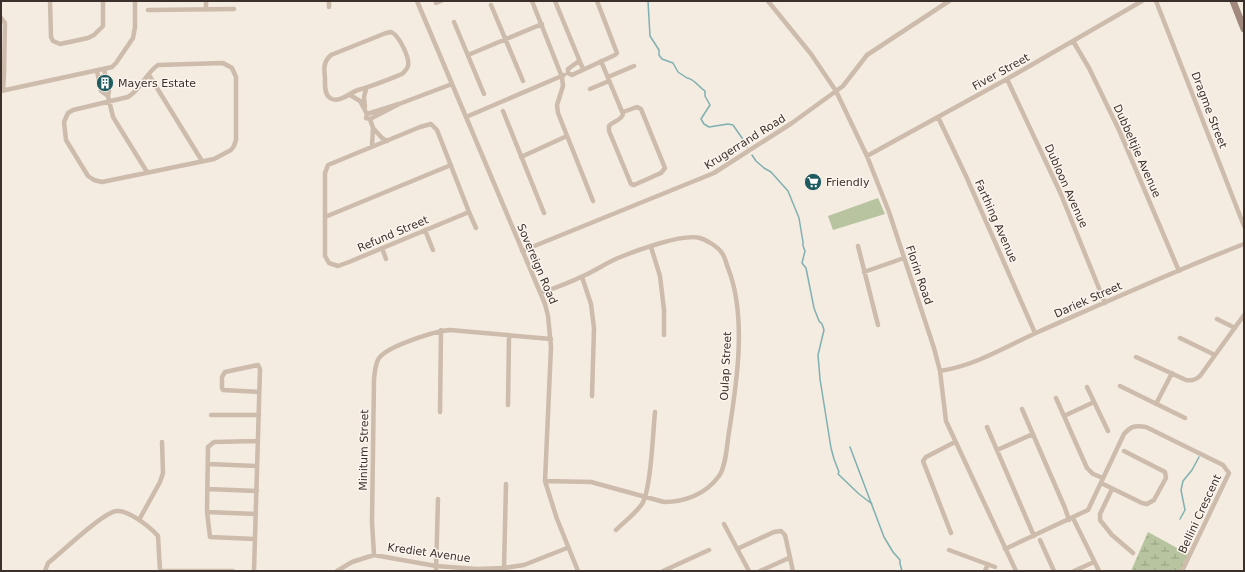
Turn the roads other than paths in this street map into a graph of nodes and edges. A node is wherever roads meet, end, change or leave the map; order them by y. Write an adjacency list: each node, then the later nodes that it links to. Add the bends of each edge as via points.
1 (50, 1): 2 (street, via 51,37 60,44 88,38 99,31 103,22)
2 (103, 1)
3 (135, 1): 33 (street, via 133,38 116,63)
4 (206, 1): 19 (street)
5 (329, 1): 18 (street)
6 (417, 1): 44 (street, Sovereign Road)
7 (441, 1): 16 (street)
8 (532, 1): 24 (street)
9 (555, 1): 29 (street)
10 (597, 1): 30 (street, via 617,51 615,55)
11 (768, 1): 50 (street, Florin Road, via 811,54)
12 (949, 1): 50 (street, Krugerrand Road, via 867,55 843,86)
13 (1142, 1): 27 (street, Fiver Street)
14 (1156, 1): 76 (street, Dragme Street)
15 (1233, 1): 25 (main road)
16 (436, 3)
17 (491, 5): 26 (street)
18 (329, 7)
19 (206, 9): 20 (street); 21 (street)
20 (234, 9)
21 (148, 10)
22 (1, 18): 31 (street, via 5,23)
23 (454, 22): 28 (street)
24 (542, 24): 26 (street); 38 (street)
25 (1244, 28)
26 (505, 39): 28 (street); 43 (street)
27 (1073, 41): 40 (street, Fiver Street); 87 (street, Dubbeltjie Avenue, via 1119,130)
28 (468, 55): 51 (street)
29 (579, 61): 34 (street); 36 (street, via 568,69)
30 (601, 61): 34 (street); 39 (street)
31 (3, 63): 49 (street)
32 (634, 66): 39 (street)
33 (104, 69): 35 (street); 41 (street)
34 (583, 69): 36 (street, via 572,75)
35 (97, 70): 42 (street); 49 (street)
36 (568, 73): 38 (street)
37 (149, 75): 54 (street, via 131,96); 69 (street); 69 (street, via 161,64 223,63 234,71 235,144 227,152)
38 (562, 77): 60 (street); 64 (street, via 563,86 557,109)
39 (609, 79): 48 (street); 58 (street)
40 (1006, 79): 61 (street, Fiver Street); 91 (street, Dubloon Avenue, via 1060,192)
41 (106, 80)
42 (99, 81)
43 (523, 82)
44 (452, 84): 55 (street); 60 (street, Sovereign Road)
45 (108, 86): 53 (street)
46 (100, 87): 53 (street)
47 (366, 89): 52 (street); 52 (street, via 402,74 407,69 408,58 394,33 386,33 327,58 324,68 328,97 338,99); 56 (street)
48 (590, 89)
49 (2, 90)
50 (836, 91): 67 (street, Florin Road); 84 (street, Krugerrand Road, via 792,123 714,173)
51 (484, 94)
52 (350, 95): 56 (street, via 360,101)
53 (108, 96): 54 (street)
54 (109, 102): 71 (street, via 113,117); 71 (street, via 68,113 64,122 66,140 88,176 94,180 102,182)
55 (399, 104): 59 (street); 62 (street)
56 (365, 108): 59 (street)
57 (503, 111): 68 (street)
58 (623, 112): 58 (street, via 620,119 609,126 609,131 631,184 634,185 662,173 665,168 641,109 637,107)
59 (367, 114): 62 (street, via 366,118)
60 (466, 117): 84 (street, Sovereign Road)
61 (938, 117): 67 (street, Fiver Street); 97 (street, Farthing Avenue)
62 (370, 119): 63 (street)
63 (373, 128): 65 (street); 66 (street)
64 (567, 136): 68 (street); 72 (street)
65 (386, 141): 66 (street, Refund Street); 70 (street, Refund Street, via 425,124 431,124 437,130)
66 (372, 146): 75 (street, Refund Street, via 328,164 325,173)
67 (867, 156): 85 (street, Florin Road)
68 (522, 157): 74 (street)
69 (202, 161): 71 (street)
70 (451, 165): 73 (street, Refund Street); 75 (street)
71 (147, 172)
72 (593, 201)
73 (469, 212): 77 (street); 78 (street, Refund Street)
74 (544, 213)
75 (325, 217): 82 (street, Refund Street, via 325,256 329,263 338,266)
76 (1244, 226)
77 (476, 228)
78 (425, 230): 82 (street, Refund Street); 83 (street)
79 (1244, 244): 87 (street, Dariek Street)
80 (858, 246): 88 (street)
81 (651, 247): 89 (street, via 618,258); 99 (street, via 660,276); 138 (street, Oulap Street, via 684,237 699,238 722,253 737,301 739,348 734,401 721,475 703,492 689,498 664,502)
82 (382, 248): 86 (street)
83 (433, 250)
84 (522, 251): 90 (street, Sovereign Road)
85 (904, 258): 88 (street); 104 (street, Florin Road)
86 (386, 259)
87 (1179, 270): 91 (street, Dariek Street)
88 (864, 272): 94 (street)
89 (582, 277): 90 (street); 109 (street, via 594,328)
90 (541, 293): 101 (street, Sovereign Road, via 548,316)
91 (1105, 303): 97 (street, Dariek Street)
92 (1244, 315): 95 (street)
93 (1217, 319): 95 (street)
94 (878, 325)
95 (1235, 328): 102 (street)
96 (441, 330): 98 (street); 115 (street); 156 (street, Minitum Street, via 388,351 377,361 374,379)
97 (1035, 333): 104 (street, Dariek Street, via 971,364)
98 (509, 335): 101 (street); 113 (street)
99 (664, 335)
100 (1180, 338): 102 (street)
101 (551, 340): 132 (street, Sovereign Road)
102 (1215, 355): 105 (street, via 1196,380 1186,380)
103 (1136, 357): 105 (street)
104 (940, 371): 126 (street, Florin Road, via 944,414)
105 (1172, 373): 112 (street)
106 (1120, 386): 112 (street)
107 (1087, 387): 111 (street)
108 (260, 392): 108 (street, via 258,365 225,372 222,377 223,390); 118 (street)
109 (592, 396)
110 (1056, 398): 119 (street)
111 (1094, 402): 119 (street); 122 (street)
112 (1156, 404): 120 (street)
113 (508, 405)
114 (1022, 409): 123 (street)
115 (440, 412)
116 (654, 412): 138 (street)
117 (211, 415): 118 (street)
118 (259, 415): 124 (street)
119 (1064, 416): 131 (street, via 1087,468)
120 (1185, 418)
121 (987, 427): 127 (street)
122 (1108, 431)
123 (1033, 434): 127 (street); 142 (street)
124 (258, 441): 129 (street, via 214,442 208,447); 130 (street)
125 (162, 442): 143 (street, via 163,474)
126 (955, 442): 146 (street, via 923,460); 154 (street, Florin Road)
127 (997, 450): 147 (street)
128 (1124, 451): 136 (street, via 1164,471 1166,478 1154,500 1147,504)
129 (208, 464): 130 (street); 135 (street)
130 (257, 466): 137 (street)
131 (1103, 478): 133 (street, Bellini Crescent); 178 (street, Bellini Crescent, via 1124,434 1129,428 1138,425 1195,451 1228,470 1228,476)
132 (545, 481): 138 (street, via 591,482); 150 (street, Sovereign Road)
133 (1101, 483): 136 (street); 142 (street, Bellini Crescent, via 1088,510)
134 (506, 484): 162 (street)
135 (208, 489): 137 (street); 140 (street)
136 (1112, 489): 155 (street, via 1100,514 1100,520 1112,535)
137 (257, 491): 141 (street)
138 (645, 497): 145 (street, via 637,510)
139 (438, 499): 161 (street)
140 (207, 512): 141 (street); 148 (street, via 210,537)
141 (256, 514): 148 (street)
142 (1071, 519): 147 (street, Bellini Crescent); 158 (street)
143 (139, 520): 163 (street, via 122,511 107,515 48,563); 164 (street, via 158,536)
144 (724, 524): 151 (street)
145 (616, 530)
146 (951, 533)
147 (1034, 536): 154 (street, Bellini Crescent)
148 (255, 539): 166 (street)
149 (1040, 540): 175 (street)
150 (567, 548): 162 (street, Krediet Avenue, via 524,565); 168 (street, Sovereign Road)
151 (737, 549): 157 (street, via 774,532 781,532 785,535); 170 (street)
152 (709, 550): 169 (street)
153 (949, 550): 159 (street)
154 (1005, 550): 174 (street, Florin Road)
155 (1133, 553)
156 (374, 554): 161 (street, Krediet Avenue); 167 (street, Krediet Avenue)
157 (789, 558): 171 (street); 172 (street)
158 (1094, 562): 176 (street); 177 (street)
159 (988, 564): 160 (street); 173 (street)
160 (995, 567)
161 (436, 568): 162 (street, Krediet Avenue)
162 (504, 568)
163 (45, 571)
164 (160, 571): 165 (street)
165 (233, 571)
166 (254, 571)
167 (337, 571)
168 (578, 571)
169 (663, 571)
170 (749, 571)
171 (760, 571)
172 (793, 571)
173 (985, 571)
174 (1016, 571)
175 (1054, 571)
176 (1074, 571)
177 (1099, 571)
178 (1182, 571)

